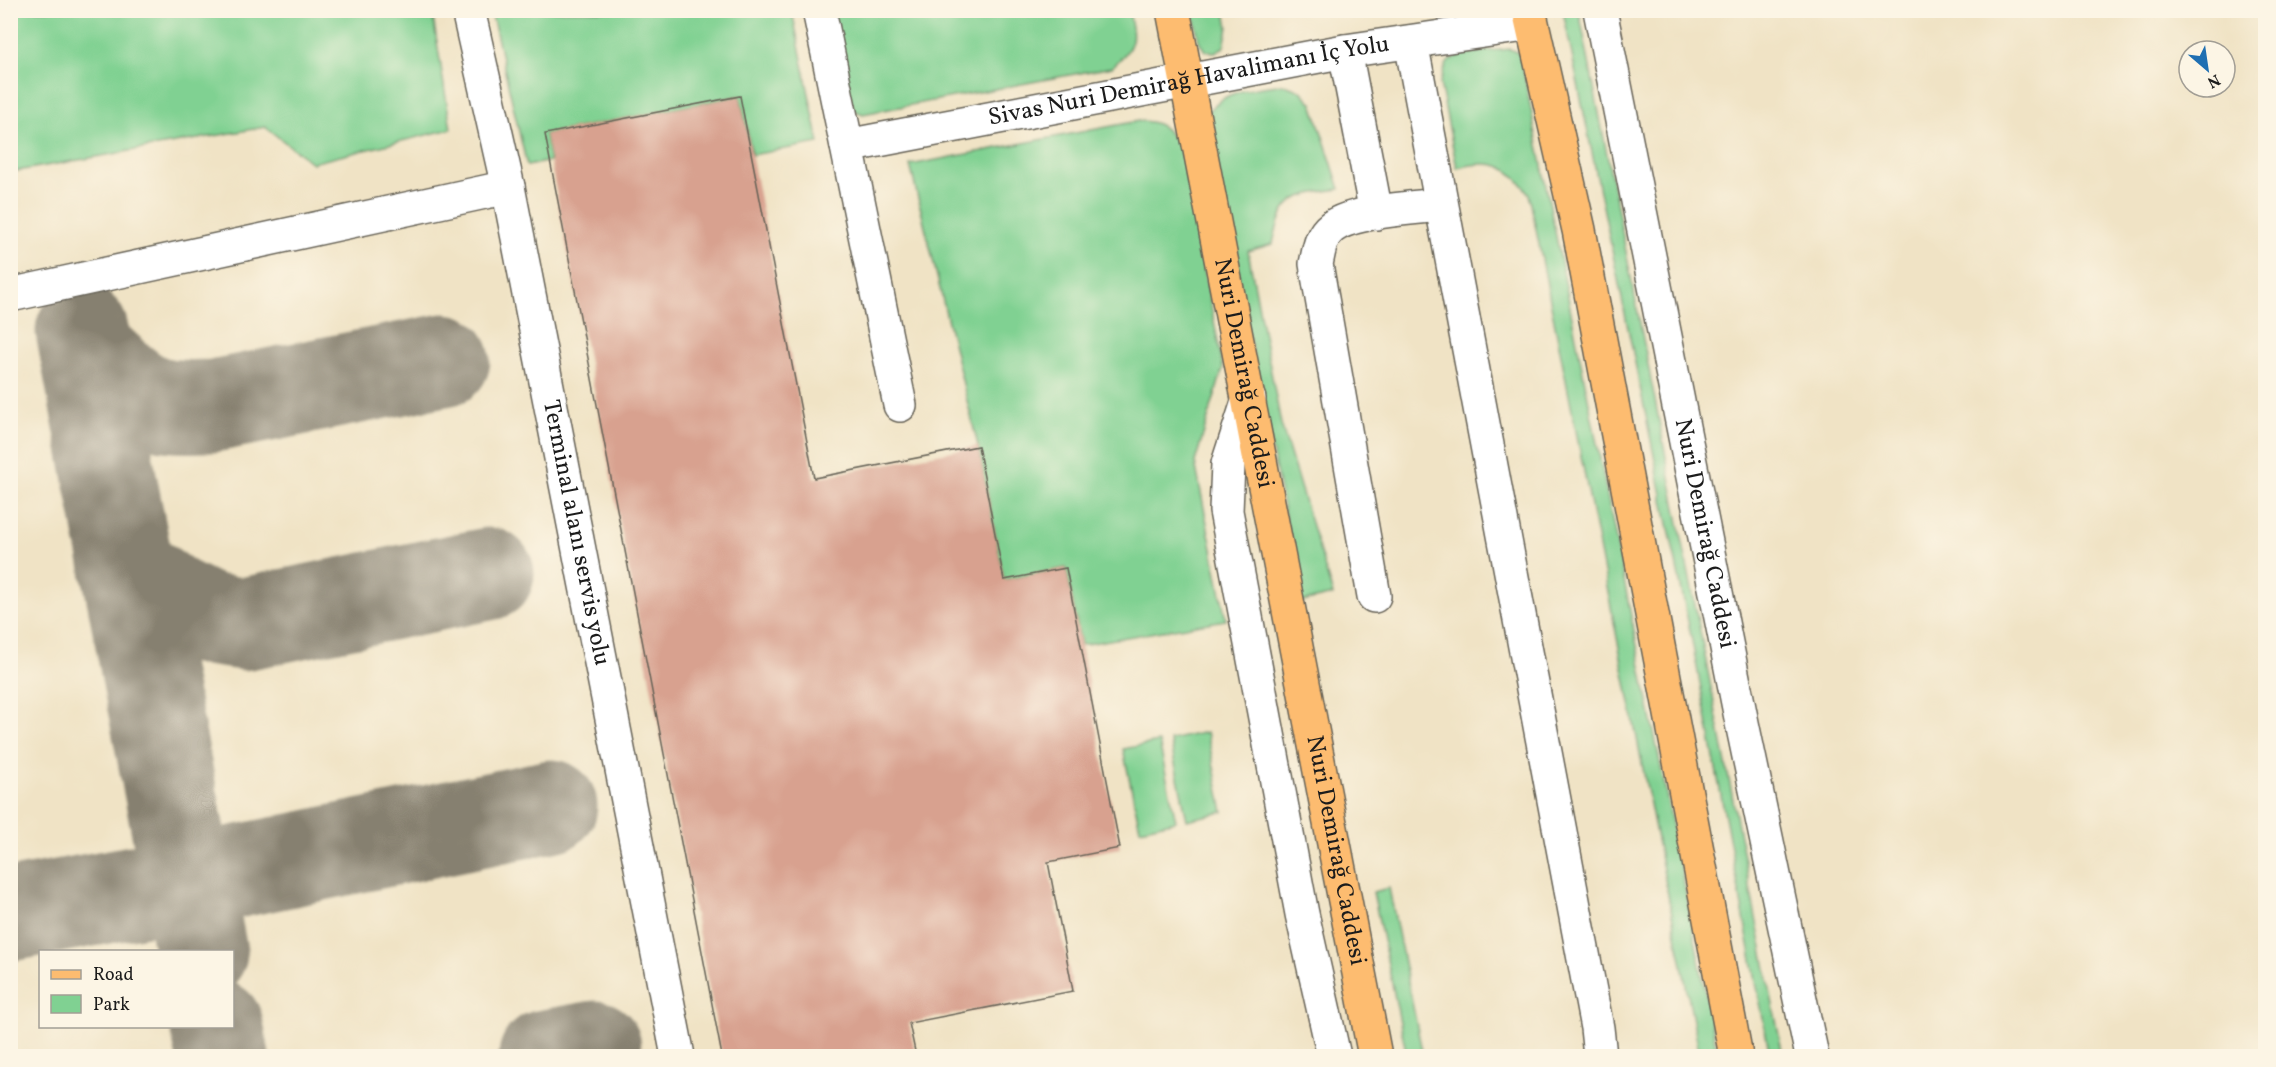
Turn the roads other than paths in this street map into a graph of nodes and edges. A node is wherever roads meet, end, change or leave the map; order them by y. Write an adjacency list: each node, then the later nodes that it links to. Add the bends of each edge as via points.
1 (468, 10): 10 (lane, Terminal alanı servis yolu)
2 (819, 10): 9 (lane)
3 (1173, 10): 8 (main road, Nuri Demirağ Caddesi)
4 (1600, 10): 22 (lane, Nuri Demirağ Caddesi)
5 (1530, 17): 6 (lane, Sivas Nuri Demirağ Havalimanı İç Yolu); 21 (main road, via 1579,230)
6 (1411, 42): 7 (lane, Sivas Nuri Demirağ Havalimanı İç Yolu); 11 (lane)
7 (1345, 51): 8 (lane, Sivas Nuri Demirağ Havalimanı İç Yolu); 12 (lane)
8 (1187, 81): 9 (lane, Sivas Nuri Demirağ Havalimanı İç Yolu); 14 (main road, Nuri Demirağ Caddesi)
9 (847, 146): 15 (lane)
10 (508, 187): 13 (lane); 17 (lane, Terminal alanı servis yolu)
11 (1440, 205): 12 (lane); 20 (lane)
12 (1376, 213): 16 (lane, via 1350,218 1332,227 1321,240 1316,264)
13 (10, 295)
14 (1249, 399): 18 (lane, via 1228,464 1226,510 1302,914); 19 (main road, Nuri Demirağ Caddesi)
15 (900, 405)
16 (1374, 596)
17 (678, 1056)
18 (1334, 1056)
19 (1375, 1056)
20 (1600, 1056)
21 (1736, 1056)
22 (1812, 1056)

